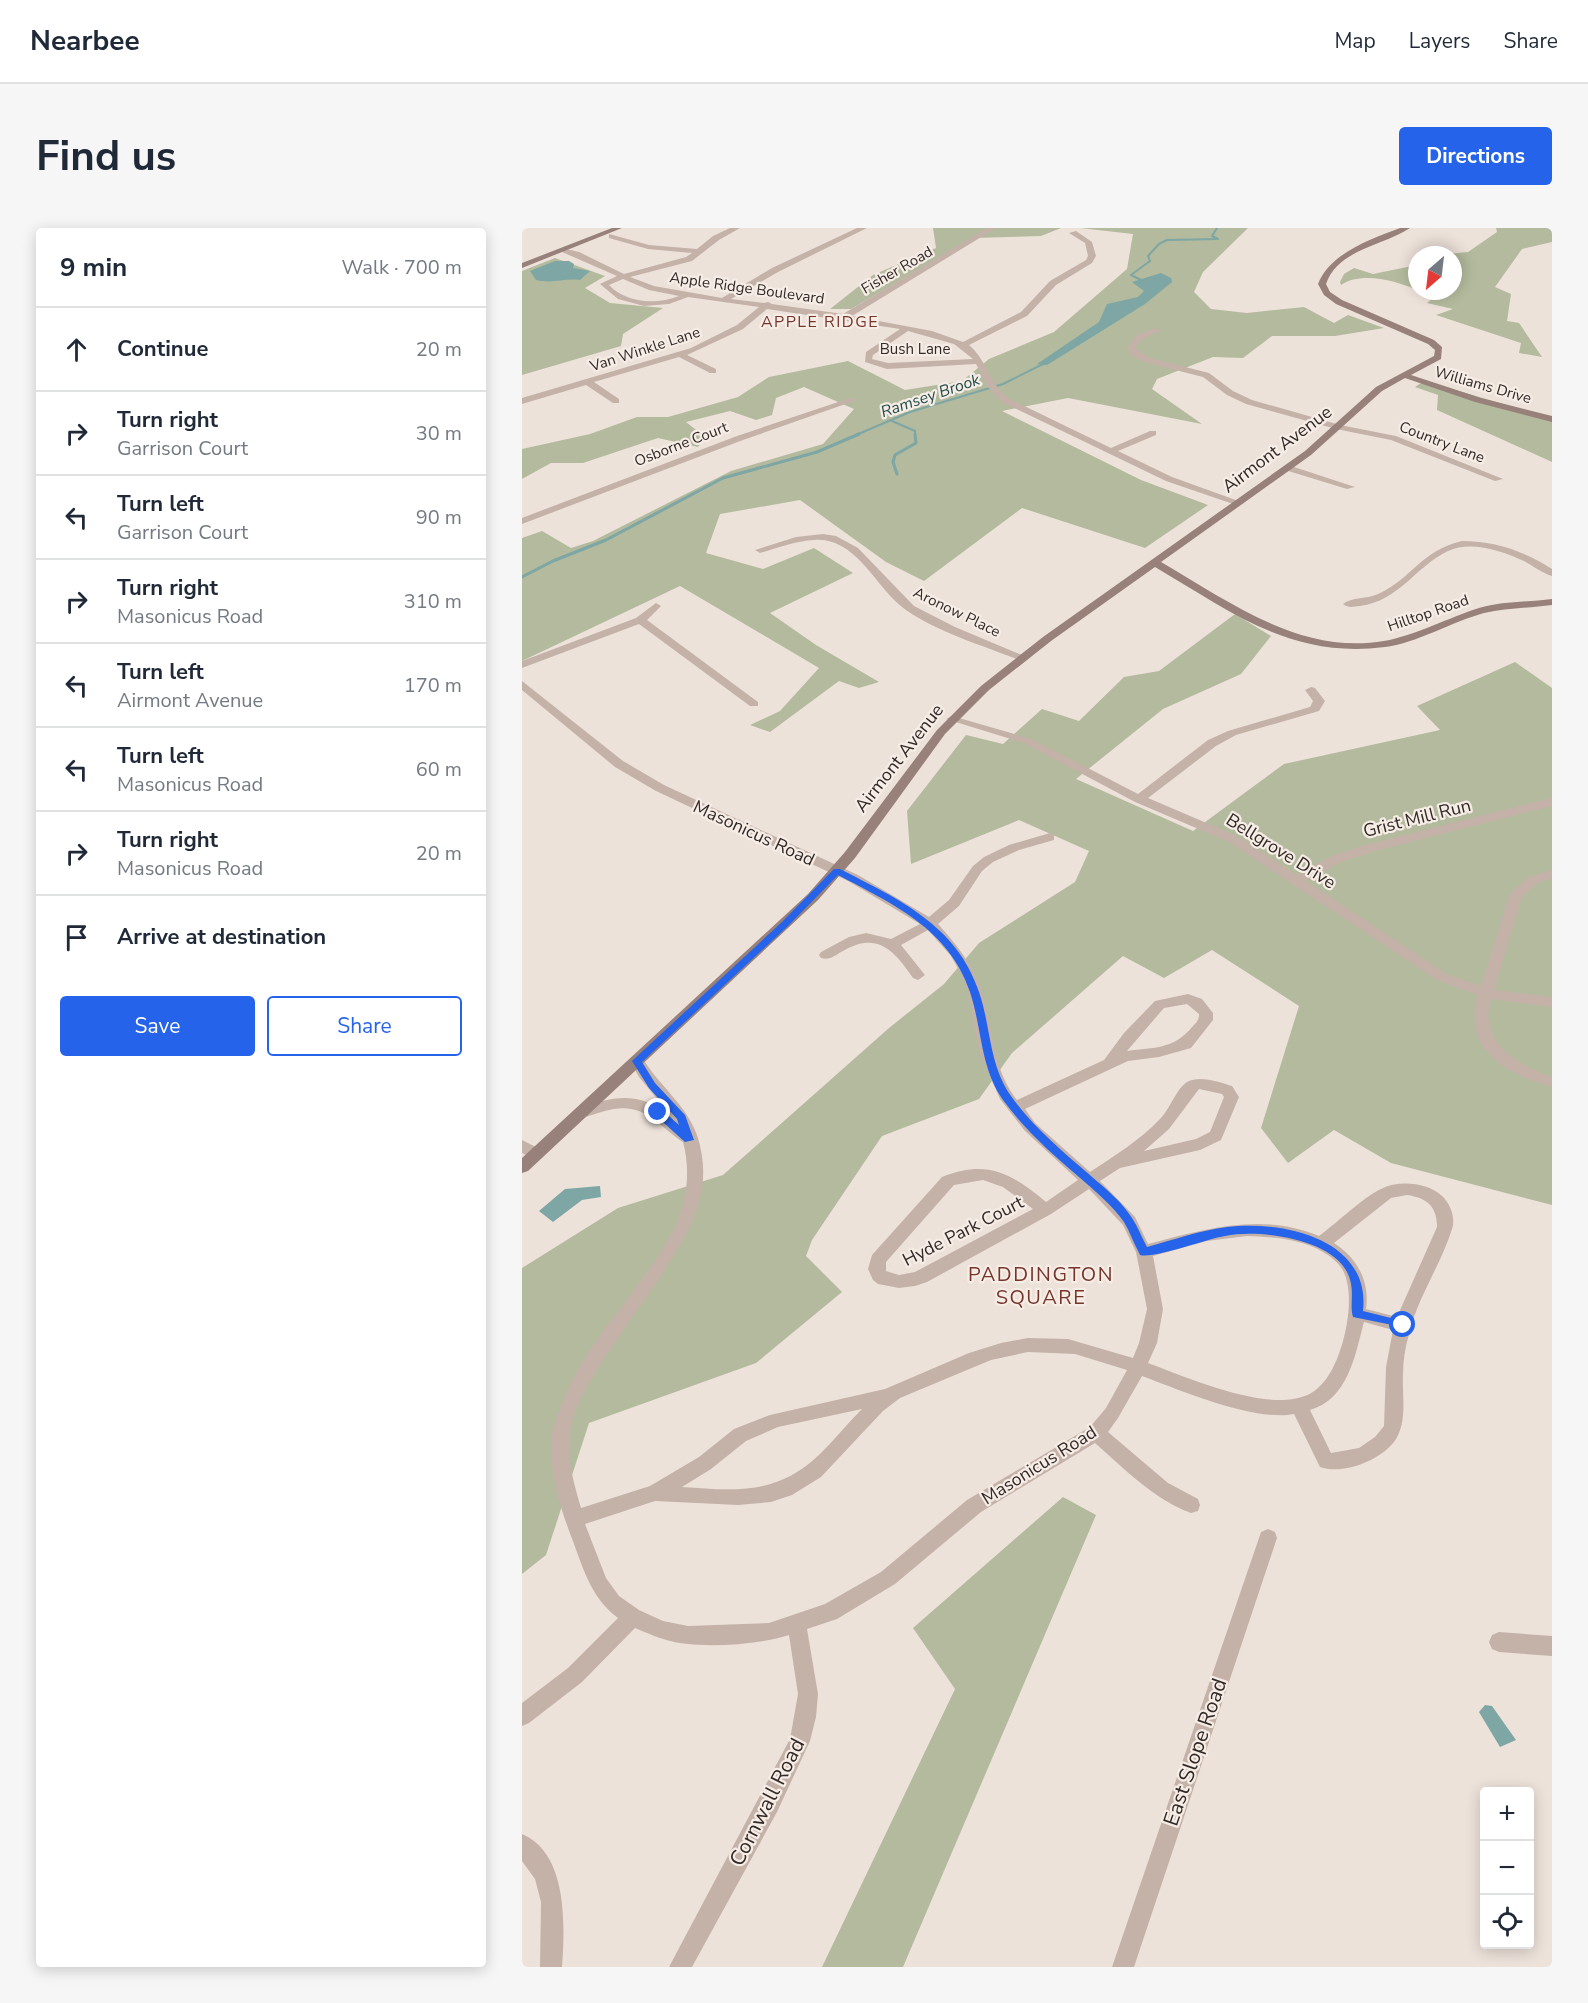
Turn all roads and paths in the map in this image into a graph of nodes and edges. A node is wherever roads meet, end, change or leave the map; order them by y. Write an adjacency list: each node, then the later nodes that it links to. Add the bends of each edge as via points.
1 (618, 228): 8 (street)
2 (734, 228): 9 (street)
3 (862, 228): 13 (street, via 775,270)
4 (992, 228): 15 (street, Fisher Road)
5 (1406, 228): 22 (street, Airmont Avenue, via 1338,262 1324,276 1322,284 1339,302 1436,346 1438,357)
6 (1073, 233): 18 (street, via 1088,242 1092,256 1089,261 1053,283 1024,314)
7 (612, 236): 9 (street, via 648,247)
8 (565, 250): 10 (street); 11 (street, Apple Ridge Boulevard, via 600,262)
9 (700, 252): 11 (street, via 680,262)
10 (522, 266)
11 (624, 276): 12 (street, Apple Ridge Boulevard, via 652,288); 12 (street, via 604,284 623,298 644,302 675,302)
12 (688, 294): 13 (street, Apple Ridge Boulevard)
13 (726, 299): 14 (street, Apple Ridge Boulevard)
14 (768, 304): 15 (street, Apple Ridge Boulevard); 19 (street, Van Winkle Lane, via 726,335)
15 (846, 316): 16 (street, Apple Ridge Boulevard)
16 (907, 328): 18 (street, Apple Ridge Boulevard); 20 (street, Bush Lane, via 869,354 868,360 887,366)
17 (1157, 330): 28 (street, Country Lane, via 1134,341 1131,348 1135,354 1197,371 1249,402)
18 (963, 345): 20 (street, Apple Ridge Boulevard)
19 (682, 354): 21 (street); 23 (street, Van Winkle Lane)
20 (980, 361): 30 (street, Apple Ridge Boulevard, via 988,384 997,395)
21 (713, 371)
22 (1406, 376): 27 (street, Williams Drive, via 1478,400); 28 (street, Airmont Avenue, via 1379,389)
23 (587, 382): 25 (street, Van Winkle Lane); 26 (street)
24 (853, 400): 35 (street, Osborne Court, via 740,438)
25 (522, 401)
26 (616, 401)
27 (1552, 418)
28 (1339, 427): 31 (street, Airmont Avenue); 32 (street, Country Lane, via 1414,444)
29 (1153, 433): 30 (street)
30 (1111, 451): 34 (street, Apple Ridge Boulevard, via 1169,479)
31 (1288, 468): 33 (street); 34 (street, Airmont Avenue)
32 (1497, 479)
33 (1350, 488)
34 (1239, 503): 37 (street, Airmont Avenue)
35 (522, 521)
36 (760, 550): 43 (street, Aronow Place, via 811,537 834,539 853,551 910,608)
37 (1153, 562): 39 (street, Hilltop Road, via 1272,630 1301,640 1336,645 1386,644 1484,610); 43 (street, Airmont Avenue)
38 (1552, 573): 40 (street, via 1503,550 1460,546 1434,555 1406,582 1380,598)
39 (1552, 602)
40 (1348, 604)
41 (656, 606): 42 (street)
42 (640, 620): 44 (street); 47 (street)
43 (1023, 658): 48 (street, Airmont Avenue)
44 (522, 665)
45 (522, 684): 52 (street, Masonicus Road, via 619,764 660,788)
46 (1311, 690): 49 (street, via 1318,700 1315,709 1261,723 1212,743)
47 (754, 704)
48 (952, 719): 49 (street, Bellgrove Drive, via 1028,741); 52 (street, Airmont Avenue)
49 (1140, 799): 54 (street, Bellgrove Drive, via 1233,839)
50 (1552, 802): 54 (street, Grist Mill Run, via 1370,848 1336,859)
51 (1050, 837): 55 (street, via 982,864 956,902)
52 (837, 871): 55 (street, Masonicus Road, via 889,897); 61 (street, Airmont Avenue)
53 (1552, 874): 59 (street, via 1533,880 1515,895)
54 (1296, 881): 59 (street, Bellgrove Drive, via 1428,970)
55 (930, 924): 56 (street); 64 (street, Masonicus Road, via 957,954 968,974 993,1071)
56 (893, 943): 57 (street, via 862,937); 58 (street)
57 (826, 955)
58 (918, 975)
59 (1483, 993): 60 (street, Bellgrove Drive); 63 (street, via 1481,1029 1495,1052 1521,1071)
60 (1552, 1002)
61 (637, 1061): 65 (street, Airmont Avenue); 66 (street, Masonicus Road, via 652,1086 682,1118)
62 (1108, 1064): 62 (street, via 1125,1056 1186,1044 1206,1020 1203,1007 1188,999 1160,1004); 64 (street)
63 (1552, 1082)
64 (1014, 1108): 71 (street, Masonicus Road, via 1048,1146)
65 (582, 1113): 66 (street, via 609,1103 634,1103 658,1112); 68 (street, Airmont Avenue)
66 (689, 1140): 83 (street, Masonicus Road, via 696,1170 692,1211 577,1386 567,1408 561,1456)
67 (522, 1146): 68 (street)
68 (537, 1154): 70 (street, Airmont Avenue)
69 (1116, 1163): 69 (street, via 1209,1142 1221,1130 1231,1094 1207,1085 1191,1086 1163,1124); 71 (street, Hyde Park Court)
70 (522, 1167)
71 (1089, 1180): 72 (street, Hyde Park Court); 74 (street, Masonicus Road, via 1129,1221)
72 (1045, 1210): 72 (street, Hyde Park Court, via 996,1175 958,1177 939,1189 878,1260 878,1271 891,1282 910,1281)
73 (1321, 1244): 74 (street, via 1295,1235 1250,1229 1216,1233); 75 (street, via 1344,1260 1352,1271 1359,1295); 76 (street, via 1396,1189 1420,1191 1438,1202 1446,1218 1445,1227)
74 (1144, 1252): 77 (street, Masonicus Road, via 1155,1309 1148,1343)
75 (1357, 1314): 76 (street); 79 (street, via 1342,1372 1329,1391)
76 (1403, 1325): 79 (street, via 1396,1351 1394,1427 1379,1446 1326,1461)
77 (1137, 1368): 78 (street, via 1081,1348 1025,1346 997,1350); 79 (street, via 1230,1398); 80 (street, Masonicus Road)
78 (891, 1395): 81 (street, via 776,1420 749,1431); 81 (street, via 805,1477 786,1488 767,1495 742,1496)
79 (1299, 1406)
80 (1096, 1433): 82 (street, via 1161,1489); 86 (street, Masonicus Road, via 974,1506 888,1578 830,1612)
81 (655, 1493): 83 (street)
82 (1191, 1505)
83 (574, 1519): 85 (street, Masonicus Road, via 598,1583 612,1602)
84 (1268, 1538): 93 (street, East Slope Road)
85 (632, 1617): 86 (street, Masonicus Road, via 662,1630 688,1635 769,1632); 89 (street, via 575,1675)
86 (797, 1625): 92 (street, Cornwall Road, via 808,1694 800,1741)
87 (1499, 1642): 88 (street)
88 (1552, 1646)
89 (522, 1716)
90 (522, 1845): 91 (street, via 543,1873 555,1910)
91 (551, 1967)
92 (680, 1967)
93 (1123, 1967)

